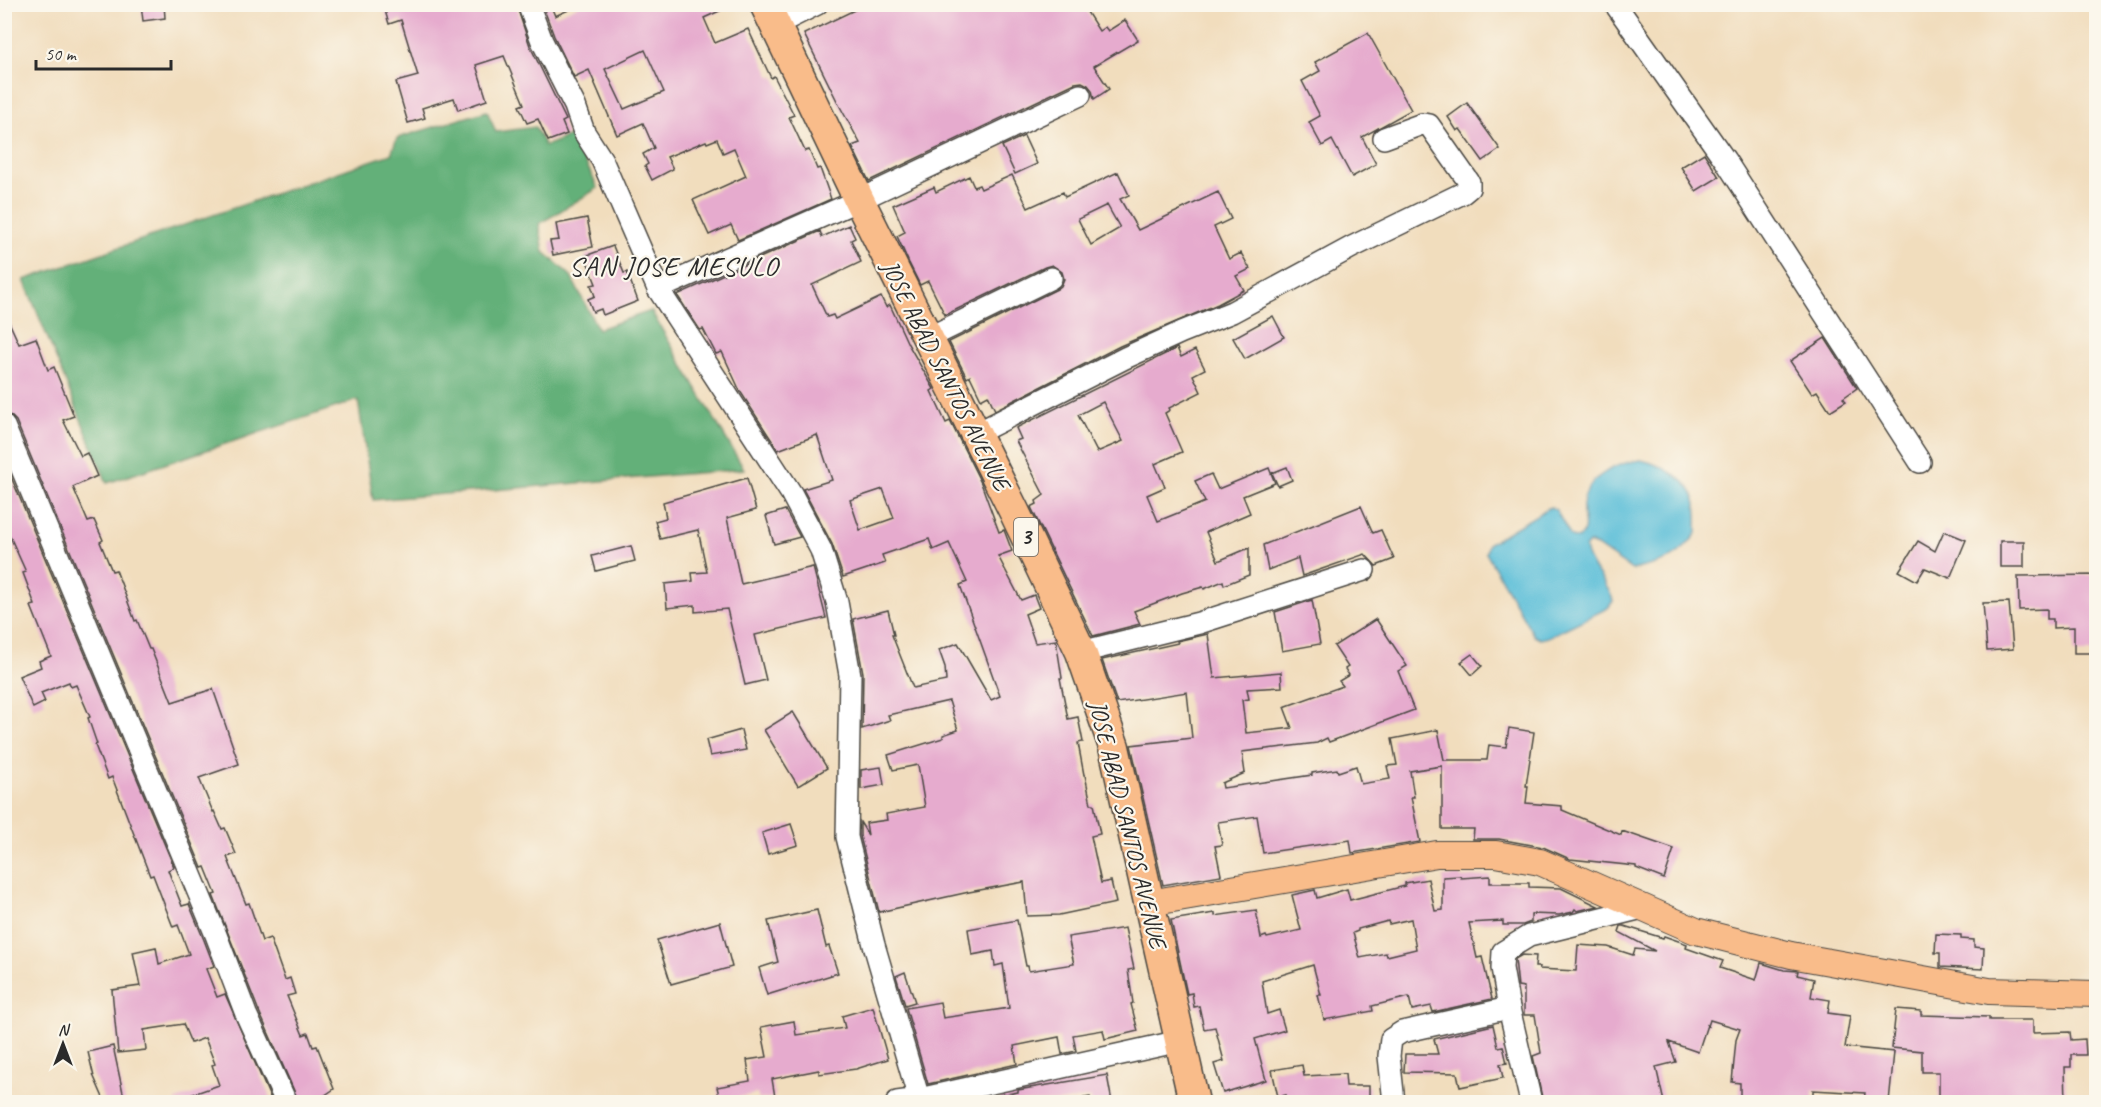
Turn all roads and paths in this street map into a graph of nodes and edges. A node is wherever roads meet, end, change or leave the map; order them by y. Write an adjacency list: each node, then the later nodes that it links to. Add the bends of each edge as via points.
1 (528, 4): 9 (street)
2 (817, 4): 4 (street)
3 (1615, 4): 13 (street, via 1725,160)
4 (770, 15): 7 (highway, JOSE ABAD SANTOS AVENUE / 3)
5 (1080, 94): 7 (street)
6 (1384, 138): 12 (street, via 1429,125 1469,182 1469,188 1232,312 1125,358)
7 (859, 200): 9 (street); 10 (highway, JOSE ABAD SANTOS AVENUE / 3)
8 (1051, 278): 10 (street)
9 (658, 290): 22 (street, via 791,493 827,570 850,675 847,837)
10 (928, 338): 12 (highway, JOSE ABAD SANTOS AVENUE / 3)
11 (4, 426): 23 (street, via 246,1014)
12 (975, 434): 15 (highway, JOSE ABAD SANTOS AVENUE / 3)
13 (1920, 462)
14 (1365, 570): 15 (street, via 1199,623)
15 (1081, 651): 16 (highway, JOSE ABAD SANTOS AVENUE / 3, via 1114,747)
16 (1149, 903): 17 (main road, via 1437,854 1496,854 1540,862); 20 (highway, JOSE ABAD SANTOS AVENUE / 3)
17 (1642, 908): 18 (main road, via 1696,931 1791,955 1989,991); 19 (street, via 1529,936 1512,945 1503,952 1502,968)
18 (2097, 994)
19 (1509, 1008): 26 (street, via 1402,1032 1391,1039); 27 (street)
20 (1180, 1041): 21 (street); 25 (highway, JOSE ABAD SANTOS AVENUE / 3)
21 (981, 1094): 22 (street)
22 (920, 1099): 24 (street)
23 (286, 1102)
24 (897, 1102)
25 (1194, 1102)
26 (1394, 1102)
27 (1531, 1102)

